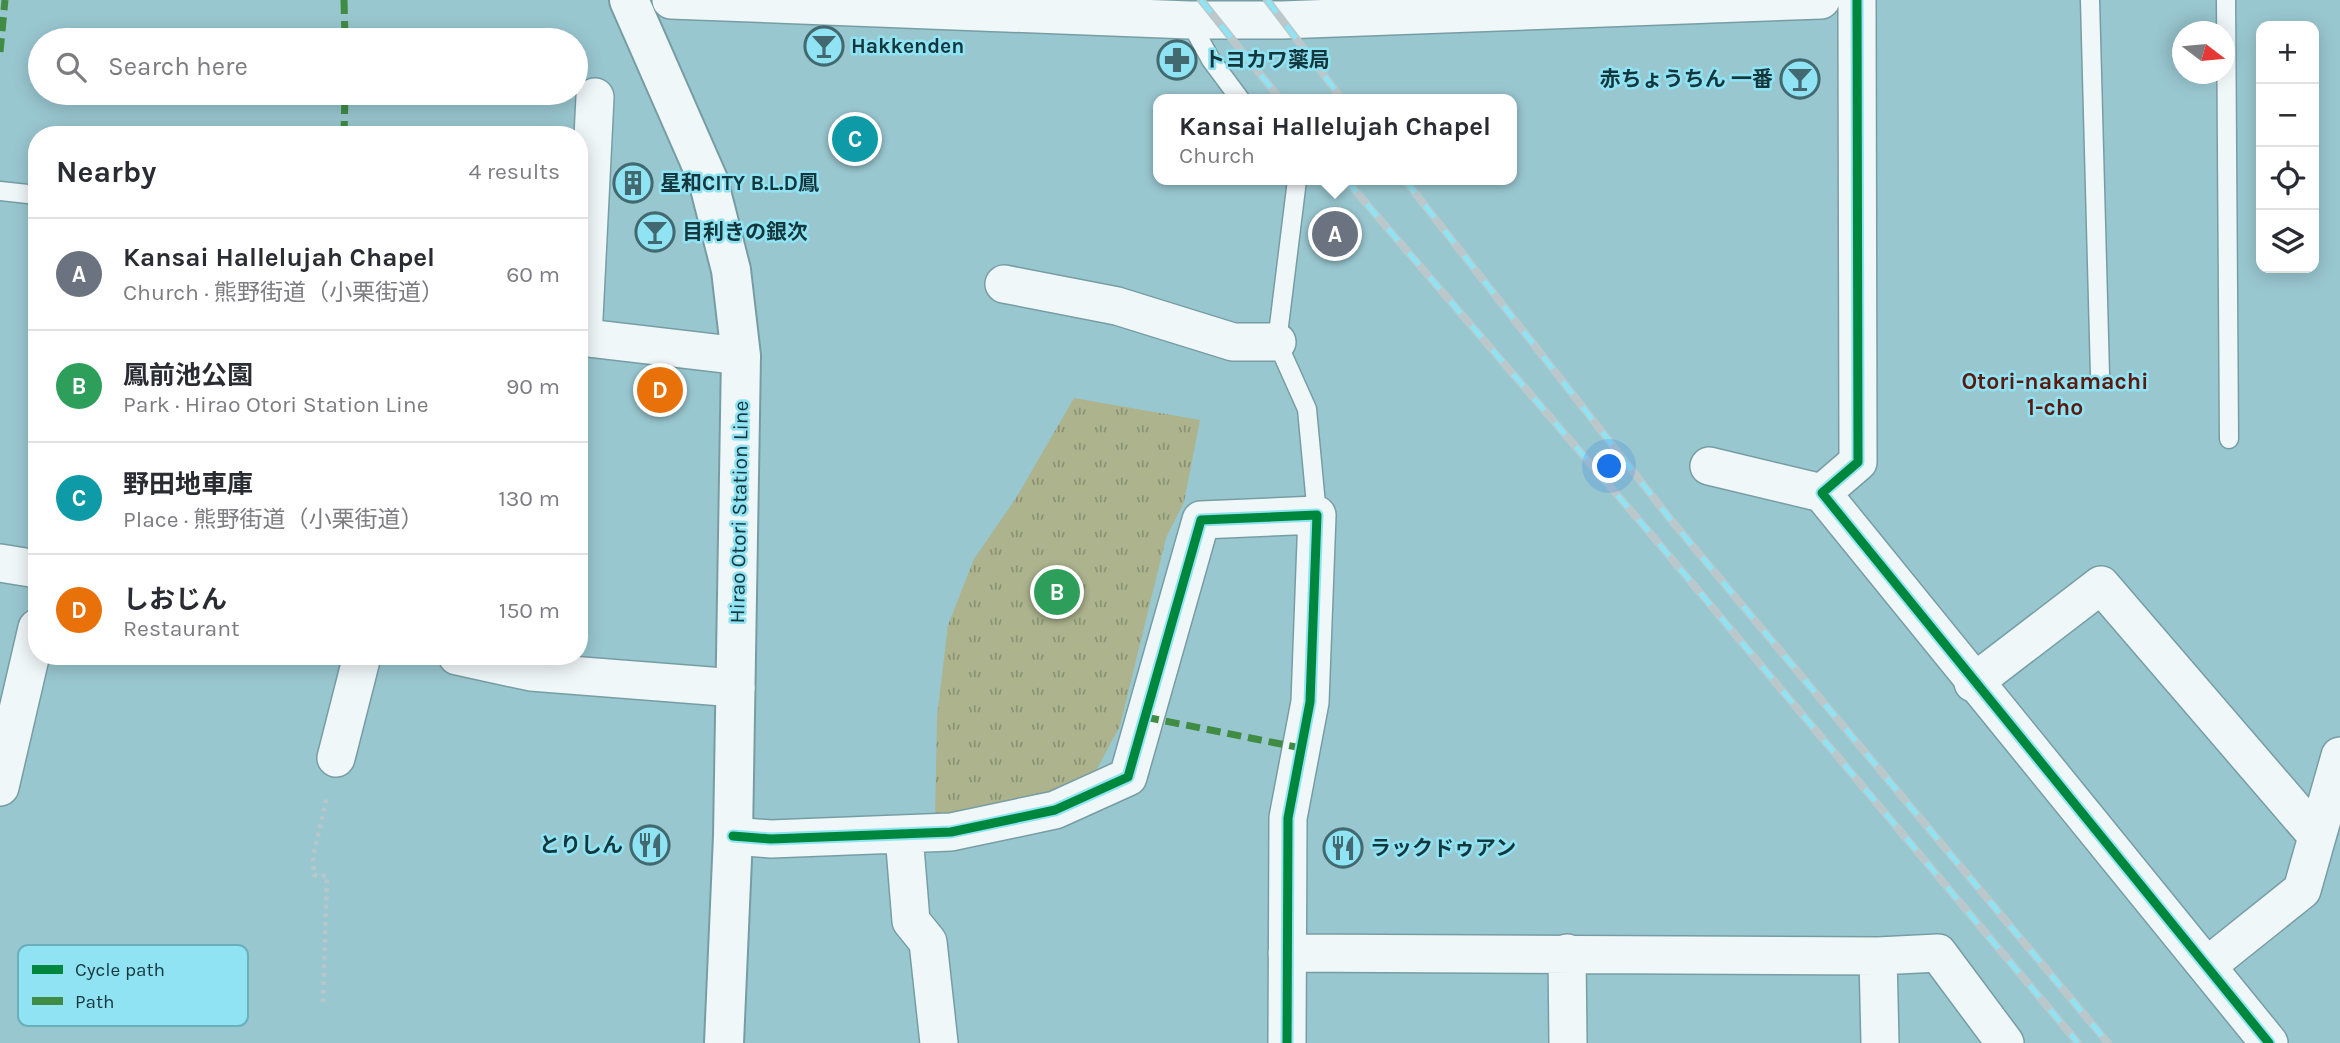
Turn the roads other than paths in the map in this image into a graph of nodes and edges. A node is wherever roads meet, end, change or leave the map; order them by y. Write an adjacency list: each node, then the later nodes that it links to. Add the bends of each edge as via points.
1 (629, 0): 20 (main road, Hirao Otori Station Line, via 708,180 731,270)
2 (671, 0): 10 (street)
3 (1821, 0): 7 (street)
4 (1857, 0): 24 (street, via 1857,462)
5 (2090, 0): 21 (lane)
6 (2226, 0): 22 (lane)
7 (1674, 3): 8 (street)
8 (1505, 7): 9 (street)
9 (1387, 9): 10 (street)
10 (1189, 20): 11 (lane)
11 (1236, 94)
12 (595, 97): 16 (street)
13 (1296, 185): 19 (lane)
14 (0, 191): 15 (lane)
15 (28, 194)
16 (588, 217)
17 (1004, 284): 19 (street, via 1118,306 1233,342)
18 (588, 338): 20 (street)
19 (1277, 342): 25 (lane, via 1307,409)
20 (741, 356): 32 (main road, Hirao Otori Station Line)
21 (2100, 375)
22 (2229, 439)
23 (1709, 466): 24 (street)
24 (1822, 493): 31 (street)
25 (1317, 515): 36 (street, via 1200,520 1128,777 1055,810 951,832); 39 (street, via 1310,702 1288,818)
26 (0, 563): 27 (street)
27 (28, 568)
28 (28, 665): 35 (street)
29 (360, 665): 34 (street)
30 (499, 665): 32 (street, via 531,672)
31 (1973, 683): 38 (street, via 2101,585); 42 (street)
32 (736, 688): 37 (main road, Hirao Otori Station Line)
33 (2340, 756): 38 (street)
34 (336, 758)
35 (0, 787)
36 (904, 835): 37 (street); 44 (street, via 911,921 928,942)
37 (733, 836): 43 (main road, Hirao Otori Station Line)
38 (2317, 836): 42 (street, via 2302,890)
39 (1287, 953): 40 (street); 45 (street)
40 (1567, 953): 41 (street); 46 (street)
41 (1878, 956): 47 (street); 48 (street, via 1938,953)
42 (2207, 966): 49 (street)
43 (724, 1043)
44 (939, 1043)
45 (1287, 1043)
46 (1568, 1043)
47 (1880, 1043)
48 (2005, 1043)
49 (2269, 1043)

